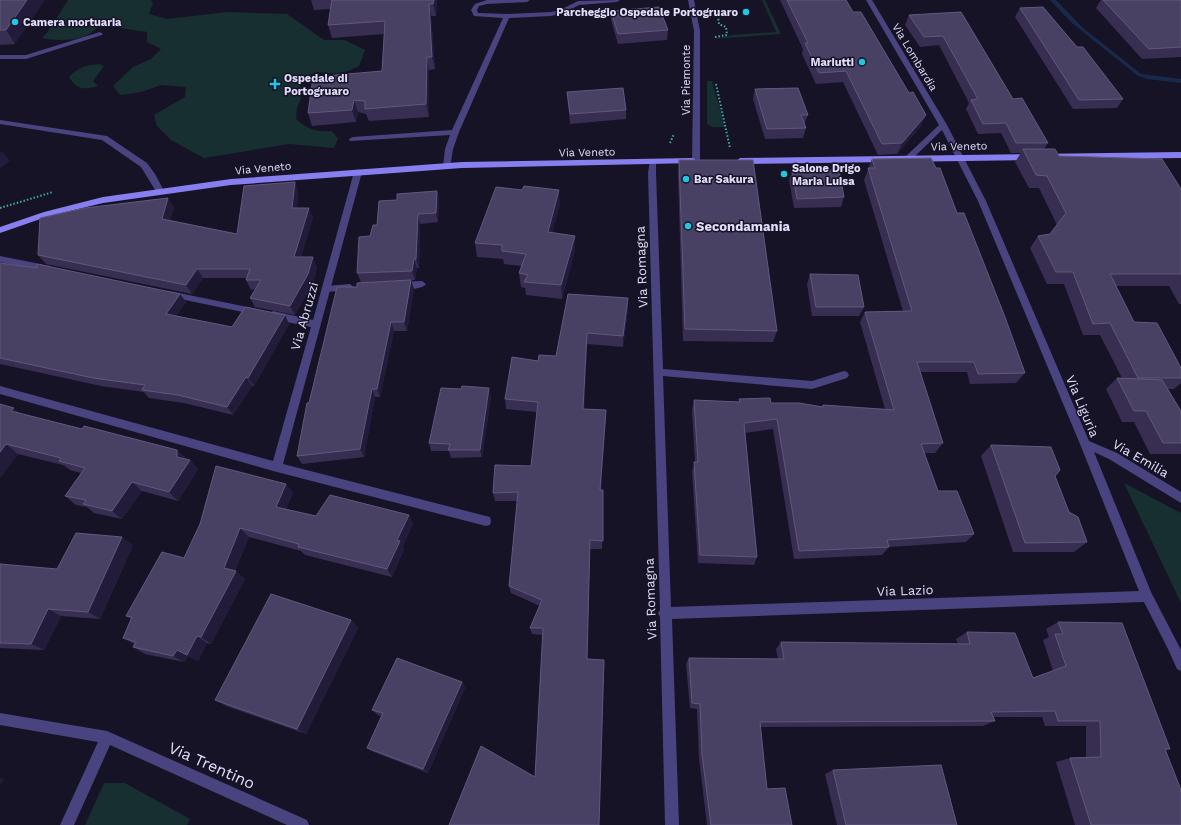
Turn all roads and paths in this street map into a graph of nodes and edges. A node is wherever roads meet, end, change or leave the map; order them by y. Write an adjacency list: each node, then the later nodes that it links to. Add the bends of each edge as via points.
1 (527, 0): 5 (street, via 487,2 477,5 474,10 476,15)
2 (617, 0): 5 (street, via 578,3 562,12)
3 (691, 0): 18 (street, Via Piemonte, via 697,31)
4 (869, 0): 12 (street, Via Lombardia)
5 (507, 16): 13 (street)
6 (718, 17): 8 (path, via 719,24 726,27 728,35)
7 (100, 34): 9 (street, via 26,57)
8 (712, 38)
9 (0, 57)
10 (716, 83): 19 (path)
11 (0, 122): 23 (street, via 104,138 144,165)
12 (943, 125): 16 (street, Via Lombardia); 17 (street)
13 (455, 132): 14 (street); 21 (street, via 448,149)
14 (353, 139)
15 (1181, 155): 16 (main road, Via Veneto)
16 (960, 157): 17 (main road, Via Veneto); 36 (street, Via Liguria, via 985,208)
17 (908, 158): 19 (main road, Via Veneto)
18 (700, 161): 20 (main road, Via Veneto)
19 (733, 161)
20 (653, 162): 21 (main road, Via Veneto); 33 (street, Via Romagna)
21 (447, 166): 22 (main road, Via Veneto)
22 (358, 172): 23 (main road, Via Veneto, via 231,182); 30 (street, Via Abruzzi)
23 (160, 191): 24 (main road, Via Veneto, via 103,200 47,214)
24 (0, 230)
25 (0, 259): 26 (street)
26 (62, 272)
27 (422, 284): 28 (street)
28 (390, 285)
29 (359, 287): 30 (street)
30 (326, 289): 32 (street, Via Abruzzi)
31 (162, 292): 32 (street)
32 (316, 324): 37 (street, Via Abruzzi)
33 (658, 372): 34 (street, via 812,385); 41 (street, Via Romagna)
34 (844, 374)
35 (0, 390): 37 (street)
36 (1085, 444): 38 (street, Via Emilia, via 1113,456); 40 (street, Via Liguria)
37 (277, 467): 39 (street)
38 (1181, 498)
39 (486, 521)
40 (1147, 596): 41 (street, Via Lazio); 42 (street, Via Liguria)
41 (664, 613): 47 (street, Via Romagna)
42 (1181, 665)
43 (0, 720): 44 (street, Via Trentino)
44 (107, 737): 45 (street); 46 (street, Via Trentino)
45 (67, 825)
46 (302, 825)
47 (672, 825)

